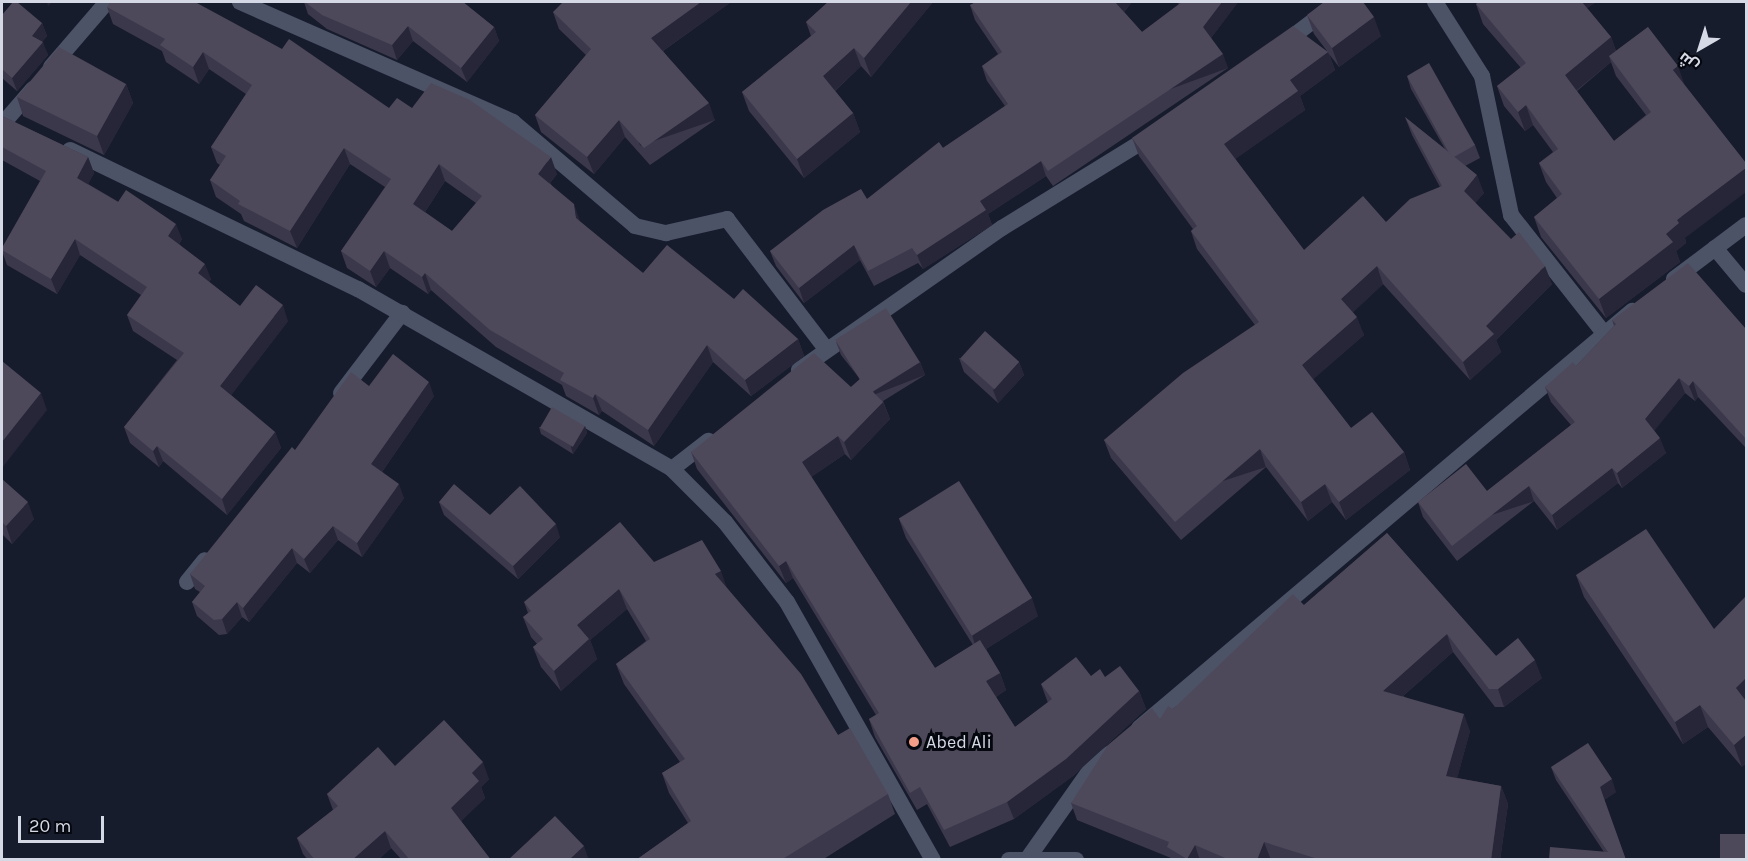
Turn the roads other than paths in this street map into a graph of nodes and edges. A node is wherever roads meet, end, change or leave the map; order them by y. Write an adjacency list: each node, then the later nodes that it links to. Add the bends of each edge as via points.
1 (107, 2): 6 (street)
2 (240, 2): 15 (street, via 513,122 635,226 666,233 727,219)
3 (1338, 2): 5 (street)
4 (1435, 2): 14 (street, via 1482,76 1511,215)
5 (1268, 54)
6 (4, 119): 8 (street)
7 (1168, 125): 15 (street, via 1002,228)
8 (27, 130)
9 (48, 140): 13 (street)
10 (1746, 225): 11 (street)
11 (1715, 248): 12 (street); 14 (street)
12 (1746, 285)
13 (402, 313): 17 (street); 19 (street)
14 (1604, 333): 22 (street, via 1090,770)
15 (826, 349): 16 (street)
16 (780, 384)
17 (332, 403)
18 (726, 427): 19 (street)
19 (672, 469): 23 (street, via 725,522 787,602)
20 (217, 546): 21 (street)
21 (187, 582)
22 (1028, 858): 24 (street); 25 (street)
23 (933, 860)
24 (1009, 860)
25 (1076, 860)

